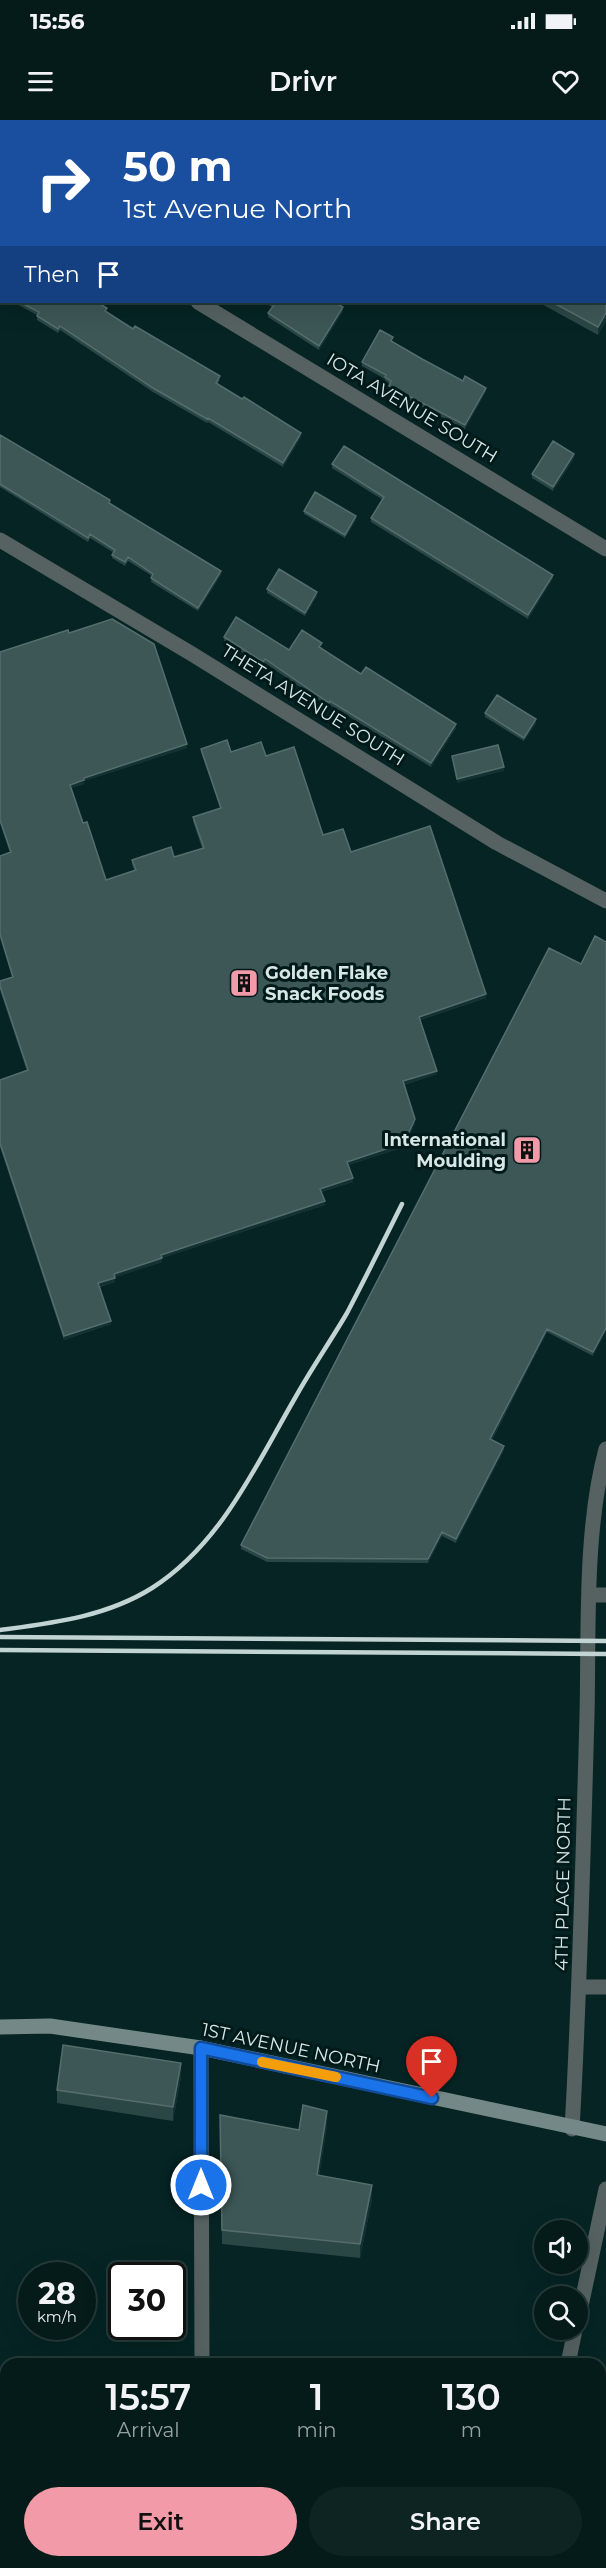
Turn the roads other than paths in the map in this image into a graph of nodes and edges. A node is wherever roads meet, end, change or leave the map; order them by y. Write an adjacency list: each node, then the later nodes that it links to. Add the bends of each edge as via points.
1 (200, 303): 3 (street, IOTA AVENUE SOUTH)
2 (0, 540): 4 (street, THETA AVENUE SOUTH, via 497,843)
3 (606, 549)
4 (606, 901)
5 (606, 1449): 6 (street, 4TH PLACE NORTH, via 597,1485)
6 (590, 1595): 7 (street); 8 (street, 4TH PLACE NORTH)
7 (606, 1595)
8 (580, 1987): 9 (street); 12 (street, 4TH PLACE NORTH)
9 (606, 1987)
10 (0, 2027): 11 (street, 1ST AVENUE NORTH, via 50,2026)
11 (201, 2048): 12 (street, 1ST AVENUE NORTH); 17 (street)
12 (572, 2128): 13 (street, 1ST AVENUE NORTH)
13 (606, 2134)
14 (606, 2189): 15 (street)
15 (585, 2286)
16 (573, 2340): 18 (street)
17 (202, 2358)
18 (569, 2358)

